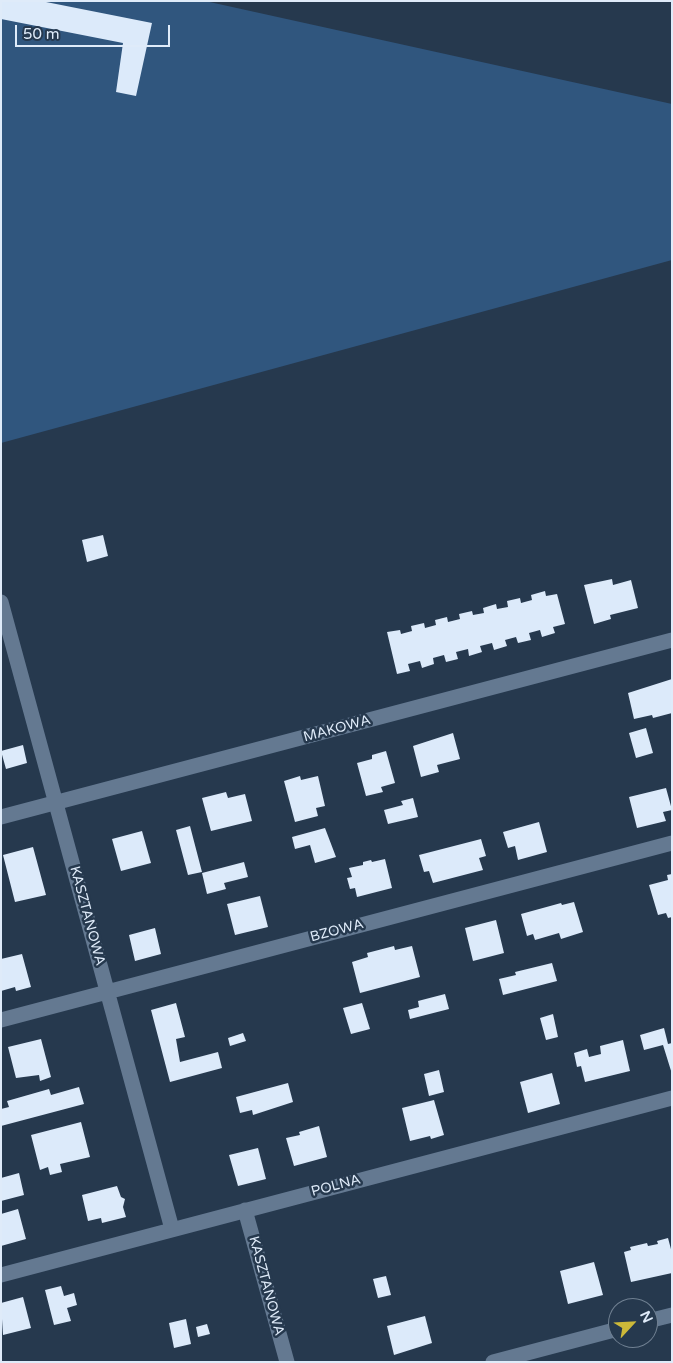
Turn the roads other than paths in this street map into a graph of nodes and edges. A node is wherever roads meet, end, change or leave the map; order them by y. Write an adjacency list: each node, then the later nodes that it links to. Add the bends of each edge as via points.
1 (1, 602): 3 (street, KASZTANOWA)
2 (672, 640): 3 (street, MAKOWA)
3 (56, 803): 4 (street, MAKOWA); 6 (street, KASZTANOWA)
4 (1, 818)
5 (672, 843): 6 (street, BZOWA)
6 (108, 992): 7 (street, BZOWA); 10 (street, KASZTANOWA)
7 (1, 1020)
8 (672, 1098): 9 (street, POLNA)
9 (245, 1210): 10 (street, POLNA); 15 (street, KASZTANOWA)
10 (172, 1229): 11 (street, POLNA)
11 (1, 1275)
12 (672, 1315): 13 (street)
13 (658, 1318)
14 (608, 1332): 16 (street)
15 (287, 1362)
16 (493, 1362)

